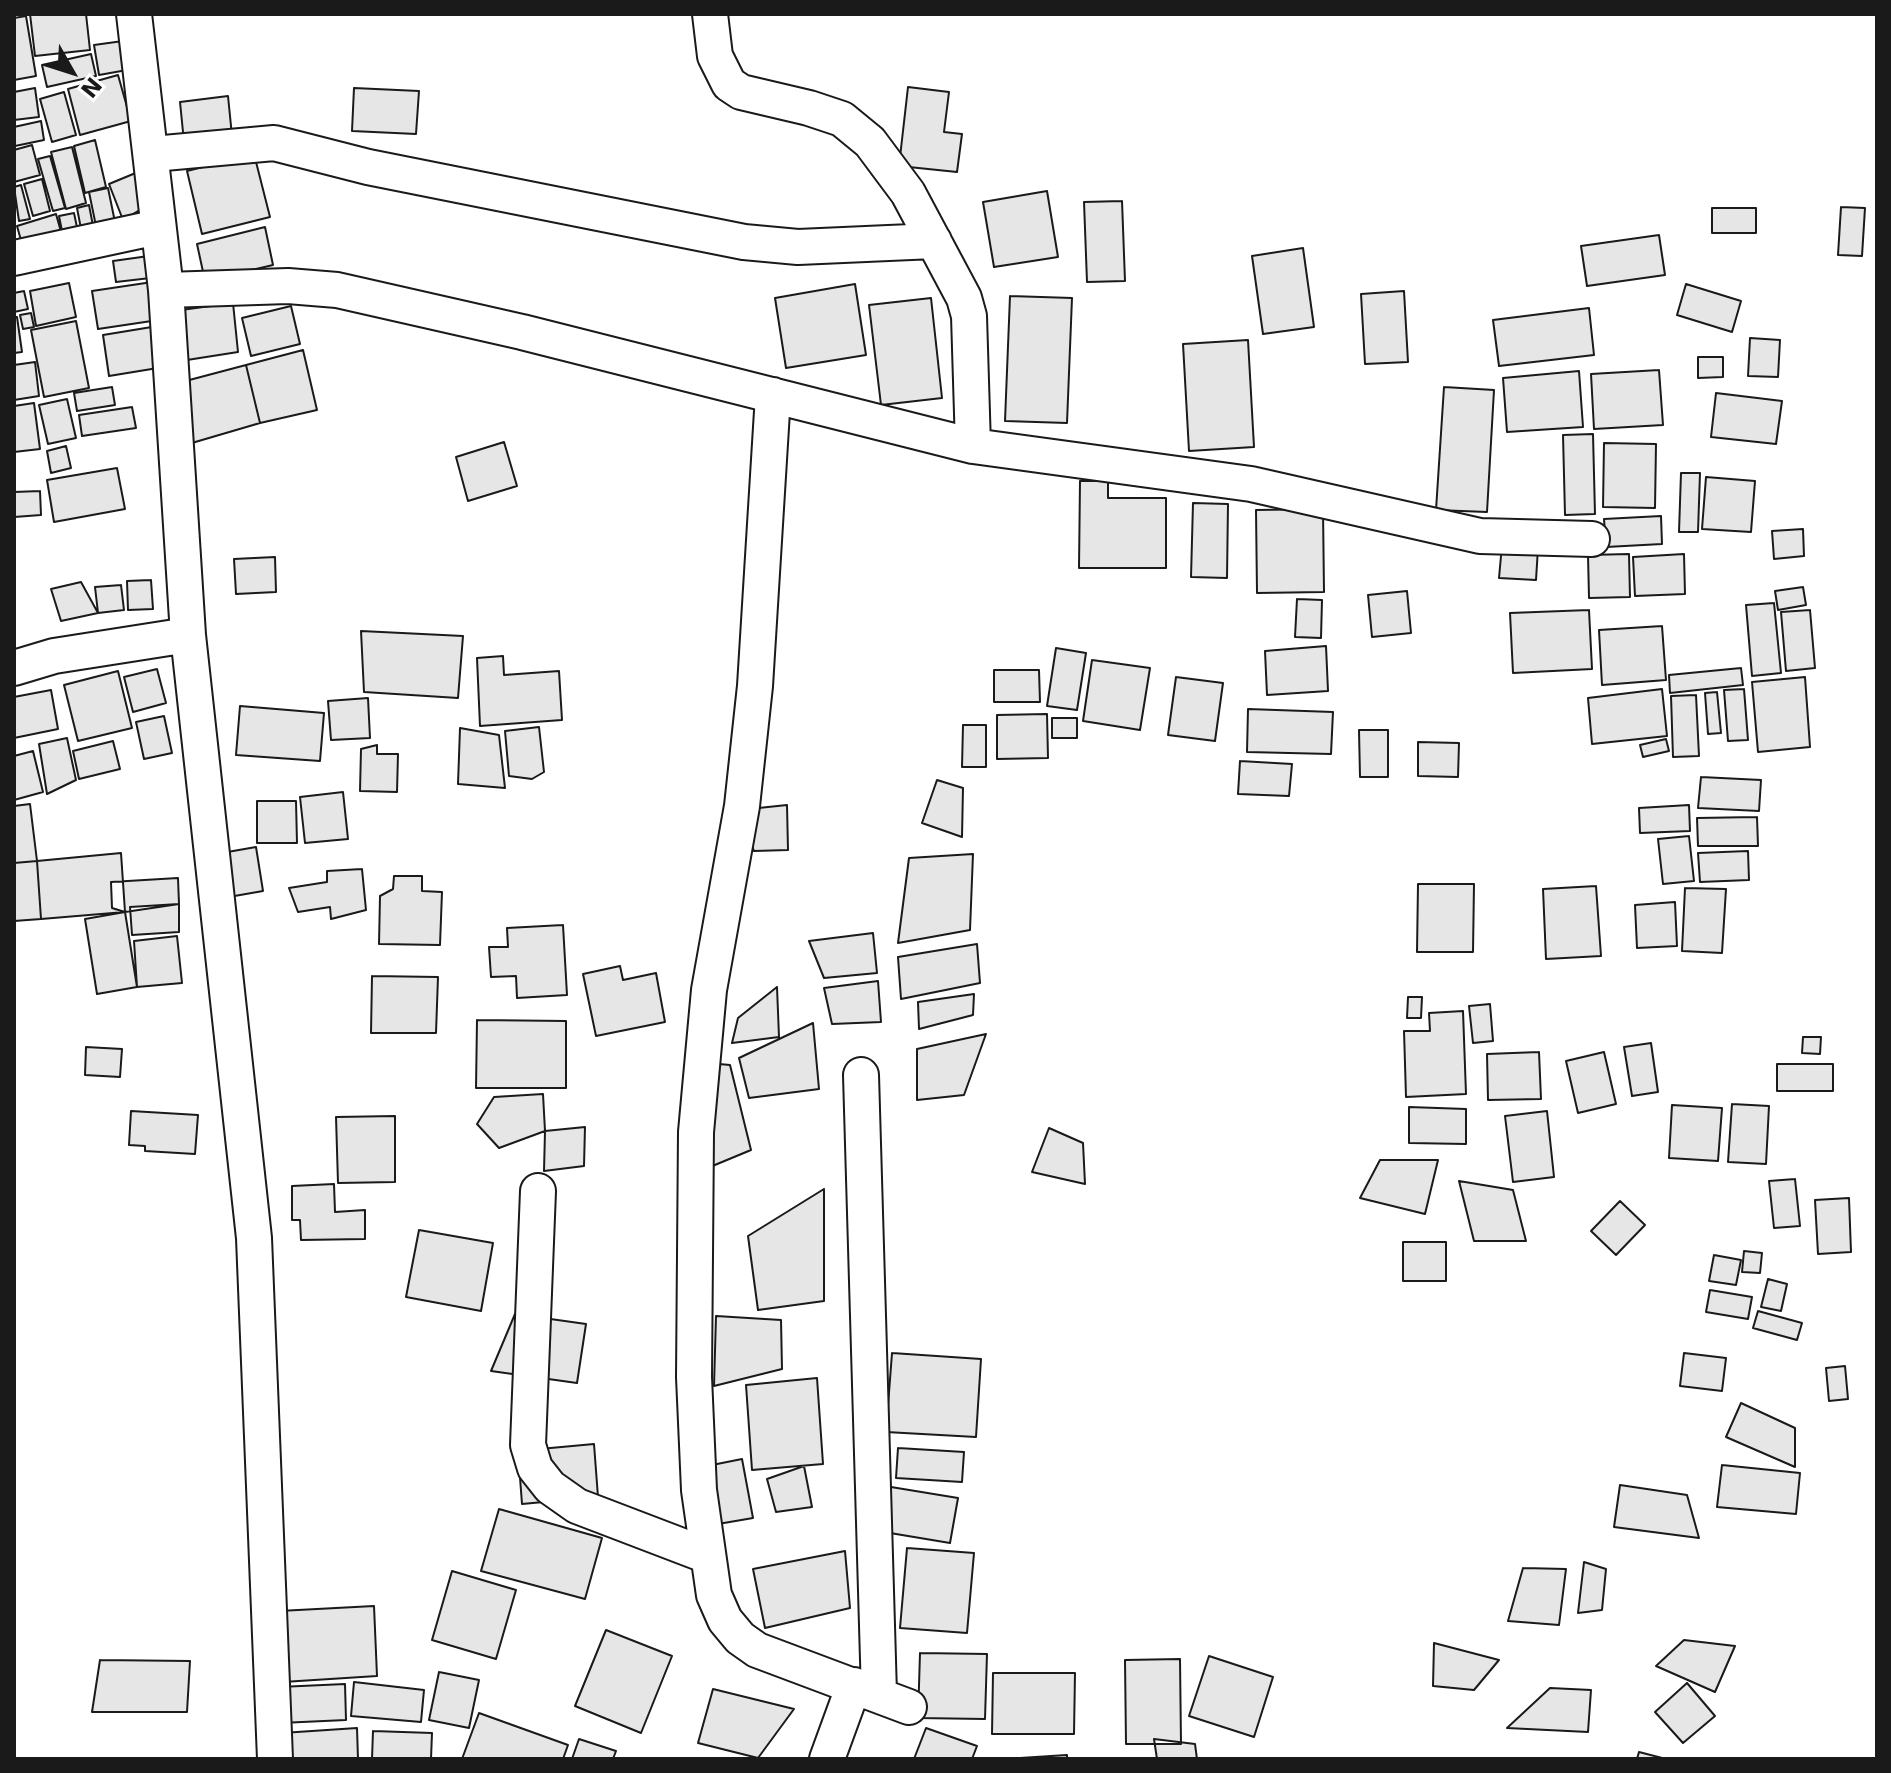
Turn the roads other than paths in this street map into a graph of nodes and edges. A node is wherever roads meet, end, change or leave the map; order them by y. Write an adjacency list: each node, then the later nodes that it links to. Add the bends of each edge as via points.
1 (134, 14): 3 (street)
2 (710, 14): 5 (street, via 715,56 729,84 741,92 842,119 891,166)
3 (153, 154): 4 (street); 5 (street, via 274,143 368,167 744,242 798,247)
4 (158, 227): 6 (street); 7 (street)
5 (934, 241): 9 (street, via 969,316)
6 (14, 258)
7 (166, 290): 8 (street, via 337,290); 11 (street)
8 (773, 395): 9 (street); 15 (street, via 755,686 742,806 709,990 696,1132 694,1377)
9 (973, 446): 10 (street, via 1251,484 1480,536)
10 (1592, 539)
11 (188, 635): 12 (street, via 54,656); 17 (street, via 254,1238)
12 (14, 668)
13 (861, 1075): 16 (street)
14 (538, 1191): 15 (street, via 528,1445 535,1468 550,1487 577,1506)
15 (708, 1556): 16 (street, via 714,1595 740,1638 757,1650)
16 (881, 1695): 18 (street)
17 (275, 1759)
18 (827, 1759)

